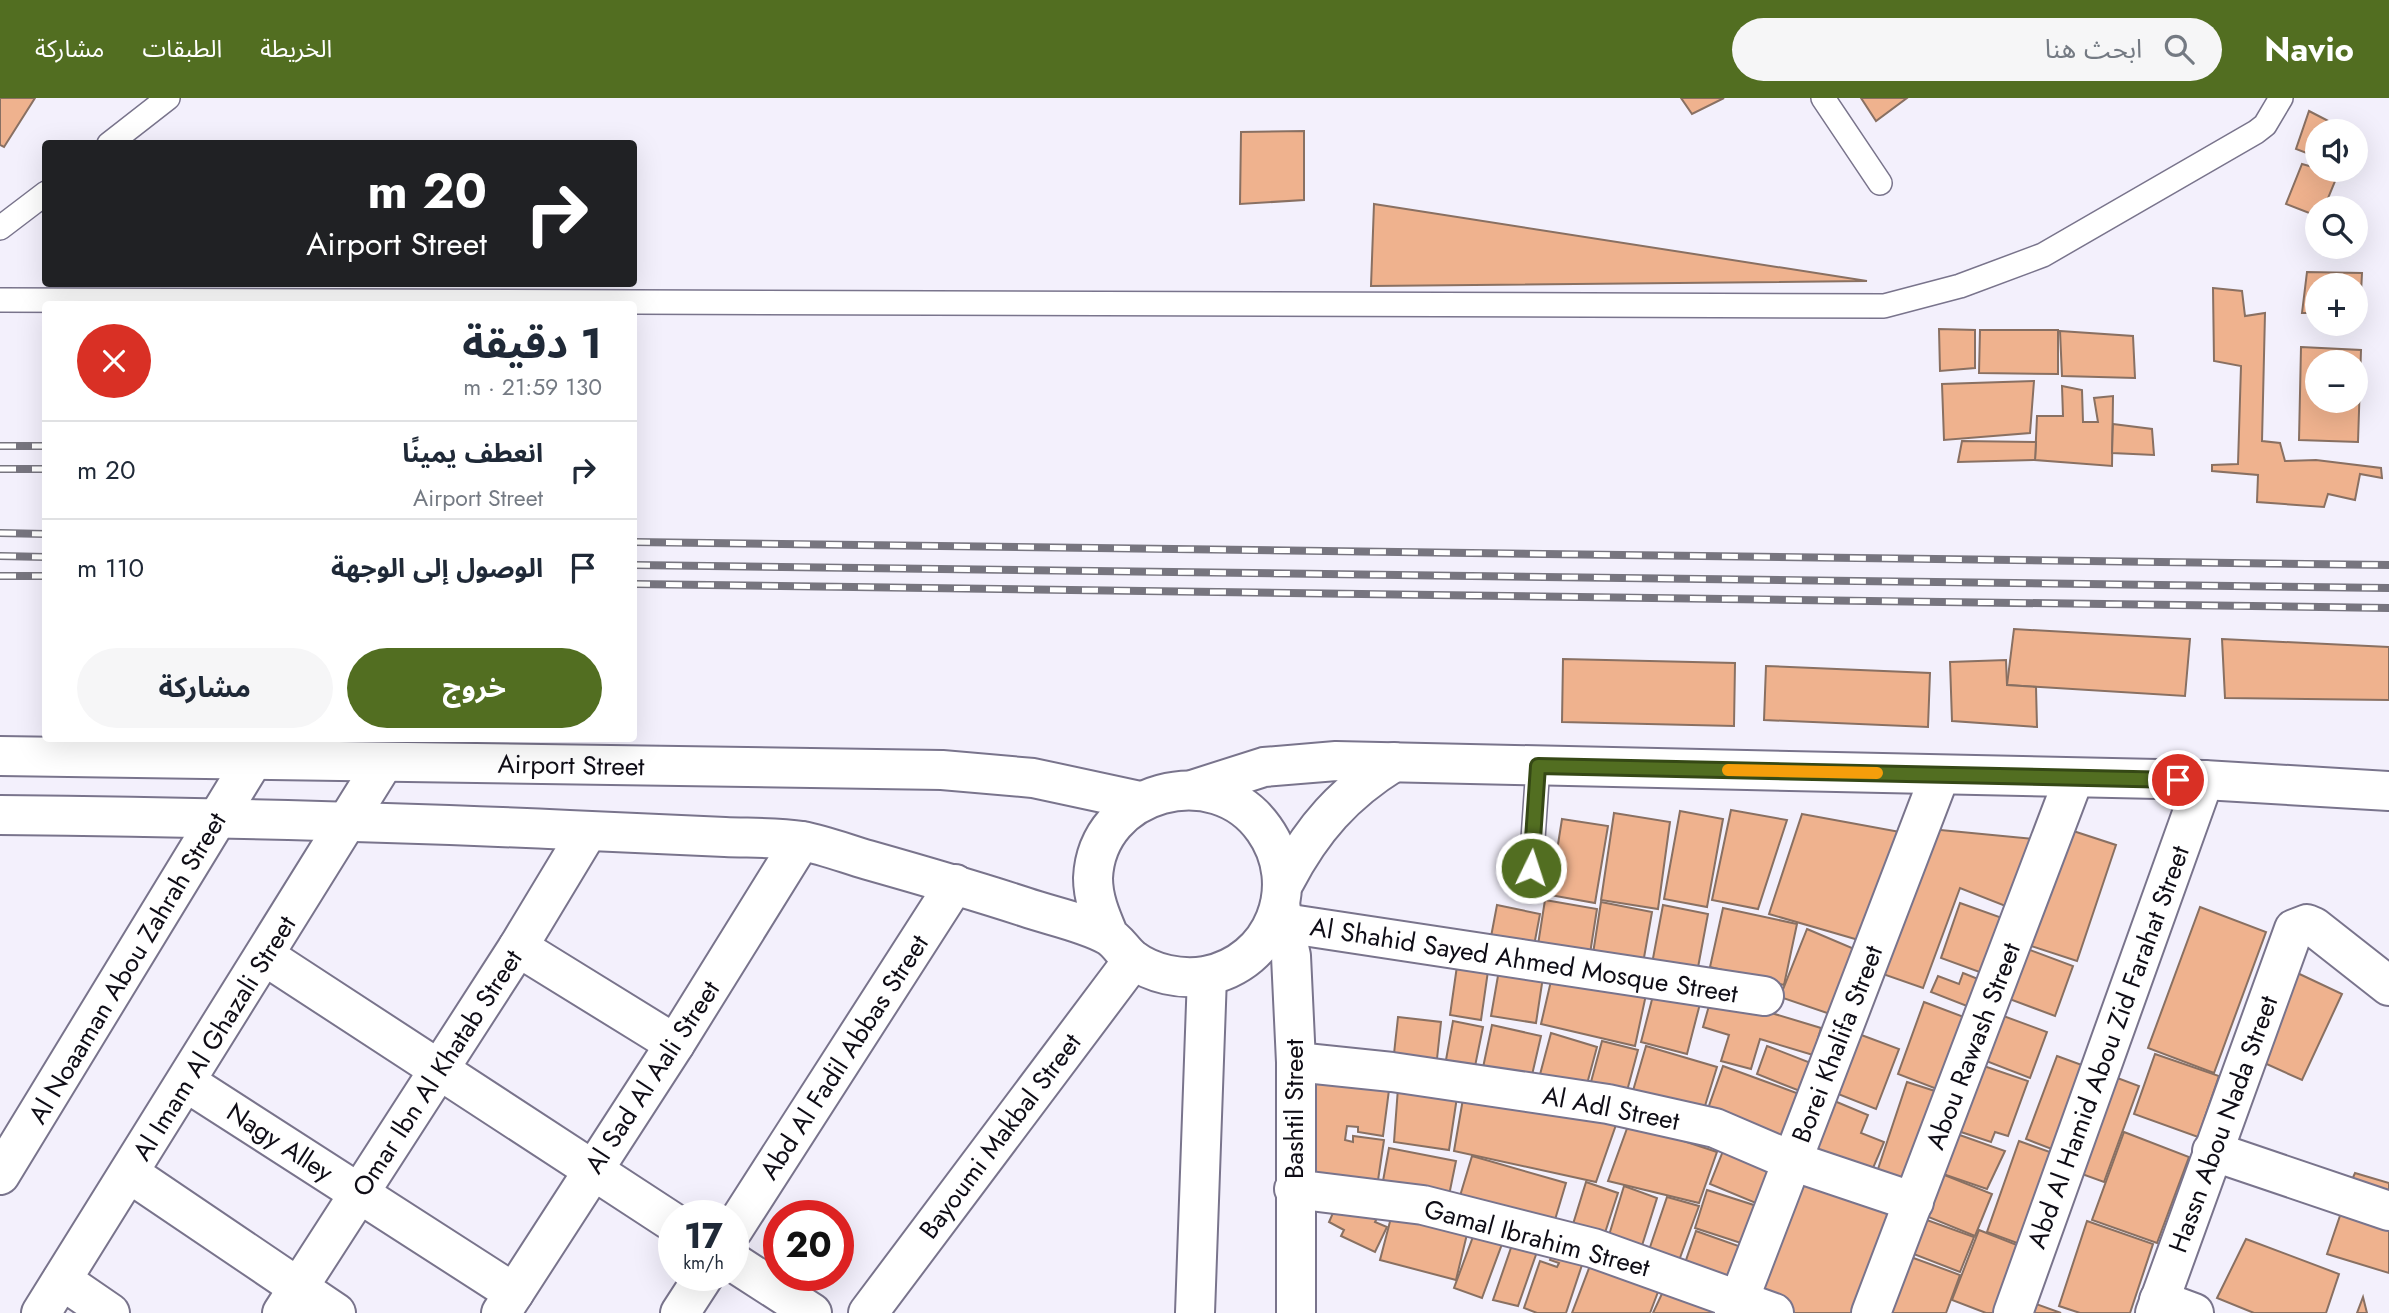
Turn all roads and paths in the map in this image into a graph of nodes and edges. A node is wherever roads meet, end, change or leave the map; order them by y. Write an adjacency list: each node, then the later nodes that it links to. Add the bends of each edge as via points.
1 (169, 98): 4 (lane)
2 (1823, 98): 5 (lane)
3 (2281, 98): 10 (lane, via 2256,132 2043,254 1960,286 1884,306)
4 (114, 140)
5 (1880, 183)
6 (42, 195): 7 (lane)
7 (0, 228)
8 (0, 300): 9 (lane)
9 (314, 301)
10 (637, 302)
11 (0, 756): 12 (street, Airport Street)
12 (253, 760): 13 (street, Airport Street); 23 (street, Al Noaaman Abou Zahrah Street)
13 (384, 762): 21 (street, Airport Street, via 942,770 1033,778); 24 (street, Al Imam Al Ghazali Street)
14 (1394, 762): 15 (street); 19 (street, via 1300,762 1264,767); 29 (street, via 1340,801 1318,825)
15 (1538, 766): 16 (street); 27 (lane)
16 (1940, 775): 17 (street); 42 (street, Borei Khalifa Street)
17 (2074, 778): 18 (street); 47 (street, Abou Rawash Street)
18 (2204, 780): 20 (street); 68 (street, Abd Al Hamid Abou Zid Farahat Street)
19 (1195, 789): 21 (street, via 1167,790); 29 (street, via 1222,795 1246,809 1271,841)
20 (2389, 791)
21 (1140, 801): 31 (street, via 1116,821 1100,847 1093,877 1096,907)
22 (0, 815): 23 (street)
23 (218, 818): 24 (street); 40 (street, Al Noaaman Abou Zahrah Street)
24 (351, 820): 25 (street); 32 (street, Al Imam Al Ghazali Street)
25 (588, 831): 26 (street); 30 (street, Omar Ibn Al Khatab Street)
26 (802, 841): 28 (street); 36 (street, Al Sad Al Aali Street)
27 (1531, 868)
28 (955, 884): 31 (street); 48 (street, Abd Al Fadil Abbas Street)
29 (1283, 903): 33 (street, via 1254,951 1232,967); 35 (street, Al Shahid Sayed Ahmed Mosque Street); 37 (street, Bashtil Street, via 1291,956)
30 (518, 947): 36 (street); 38 (street, Omar Ibn Al Khatab Street)
31 (1121, 948): 33 (street, via 1156,972 1181,978); 63 (street, Bayoumi Makbal Street)
32 (265, 956): 38 (street); 39 (street, Al Imam Al Ghazali Street)
33 (1207, 976): 64 (street)
34 (2389, 986): 41 (street, Hassn Abou Nada Street, via 2314,927 2300,925 2291,936)
35 (1764, 996)
36 (675, 1044): 43 (street, Al Sad Al Aali Street)
37 (1296, 1062): 42 (street, Al Adl Street, via 1608,1104 1715,1128); 45 (street, Bashtil Street)
38 (439, 1070): 43 (street); 46 (street, Omar Ibn Al Khatab Street)
39 (186, 1082): 44 (street, Al Imam Al Ghazali Street); 46 (street, Nagy Alley)
40 (6, 1150)
41 (2213, 1151): 49 (street); 57 (street, Hassn Abou Nada Street)
42 (1792, 1161): 47 (street, Al Adl Street); 56 (street, Borei Khalifa Street)
43 (593, 1170): 50 (street); 55 (street, Al Sad Al Aali Street)
44 (129, 1173): 52 (street, Al Imam Al Ghazali Street); 54 (street)
45 (1294, 1189): 56 (street, Gamal Ibrahim Street, via 1423,1205 1593,1248); 65 (street, Bashtil Street)
46 (359, 1193): 54 (street, Omar Ibn Al Khatab Street); 55 (street, Nagy Alley)
47 (1914, 1202): 67 (street, Abou Rawash Street)
48 (749, 1205)
49 (2389, 1211)
50 (658, 1213)
51 (749, 1272): 62 (street)
52 (62, 1280): 58 (street, Al Imam Al Ghazali Street); 59 (street)
53 (694, 1291): 61 (street)
54 (290, 1300): 60 (street)
55 (508, 1303)
56 (1736, 1306): 66 (street, Gamal Ibrahim Street)
57 (2157, 1307): 69 (street)
58 (41, 1313)
59 (110, 1313)
60 (336, 1313)
61 (680, 1313)
62 (811, 1313)
63 (868, 1313)
64 (1195, 1313)
65 (1296, 1313)
66 (1774, 1313)
67 (1871, 1313)
68 (2013, 1313)
69 (2194, 1313)

